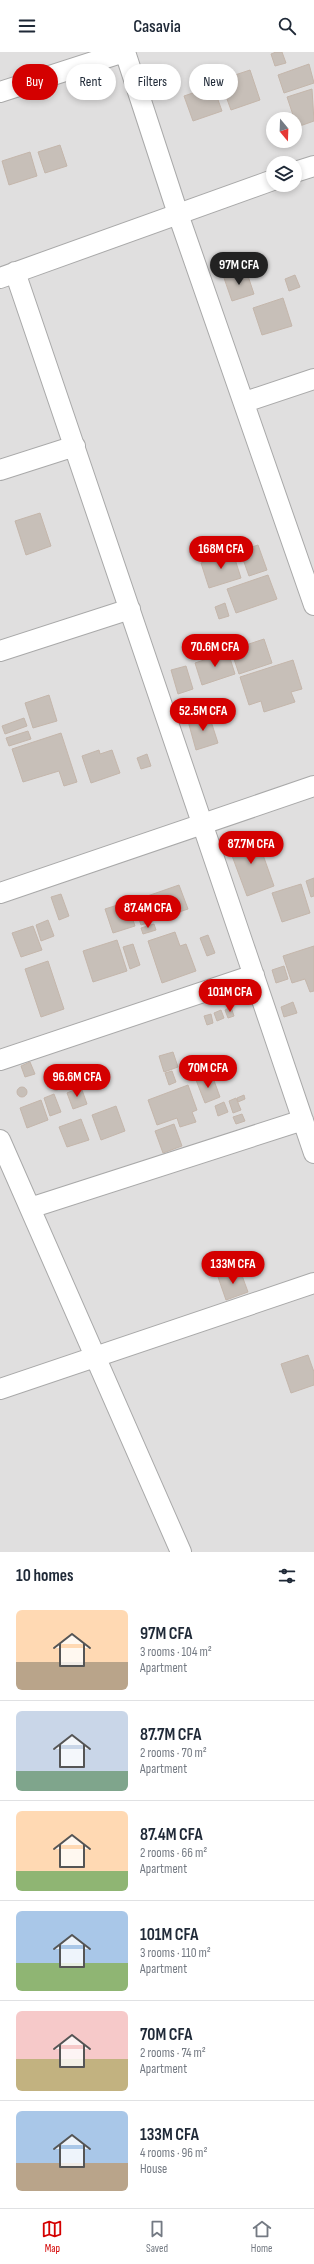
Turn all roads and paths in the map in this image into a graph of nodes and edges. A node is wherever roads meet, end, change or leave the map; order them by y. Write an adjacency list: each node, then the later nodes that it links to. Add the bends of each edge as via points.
1 (124, 52): 2 (street); 6 (street)
2 (0, 92)
3 (314, 166): 4 (street)
4 (302, 170)
5 (266, 183): 6 (street)
6 (178, 214): 7 (street); 9 (street)
7 (7, 275): 10 (street)
8 (314, 378): 9 (street)
9 (245, 402): 12 (street)
10 (75, 446): 11 (street); 14 (street)
11 (0, 470)
12 (306, 555): 13 (street)
13 (314, 605)
14 (130, 609): 15 (street); 17 (street)
15 (0, 651)
16 (314, 786): 17 (street)
17 (203, 825): 18 (street); 19 (street)
18 (0, 892)
19 (254, 975): 20 (street); 21 (street)
20 (0, 1060)
21 (303, 1120): 23 (street); 24 (street)
22 (0, 1140): 24 (street)
23 (314, 1153)
24 (30, 1208): 26 (street)
25 (314, 1283): 26 (street)
26 (95, 1356): 27 (street); 28 (street)
27 (0, 1389)
28 (181, 1552)

